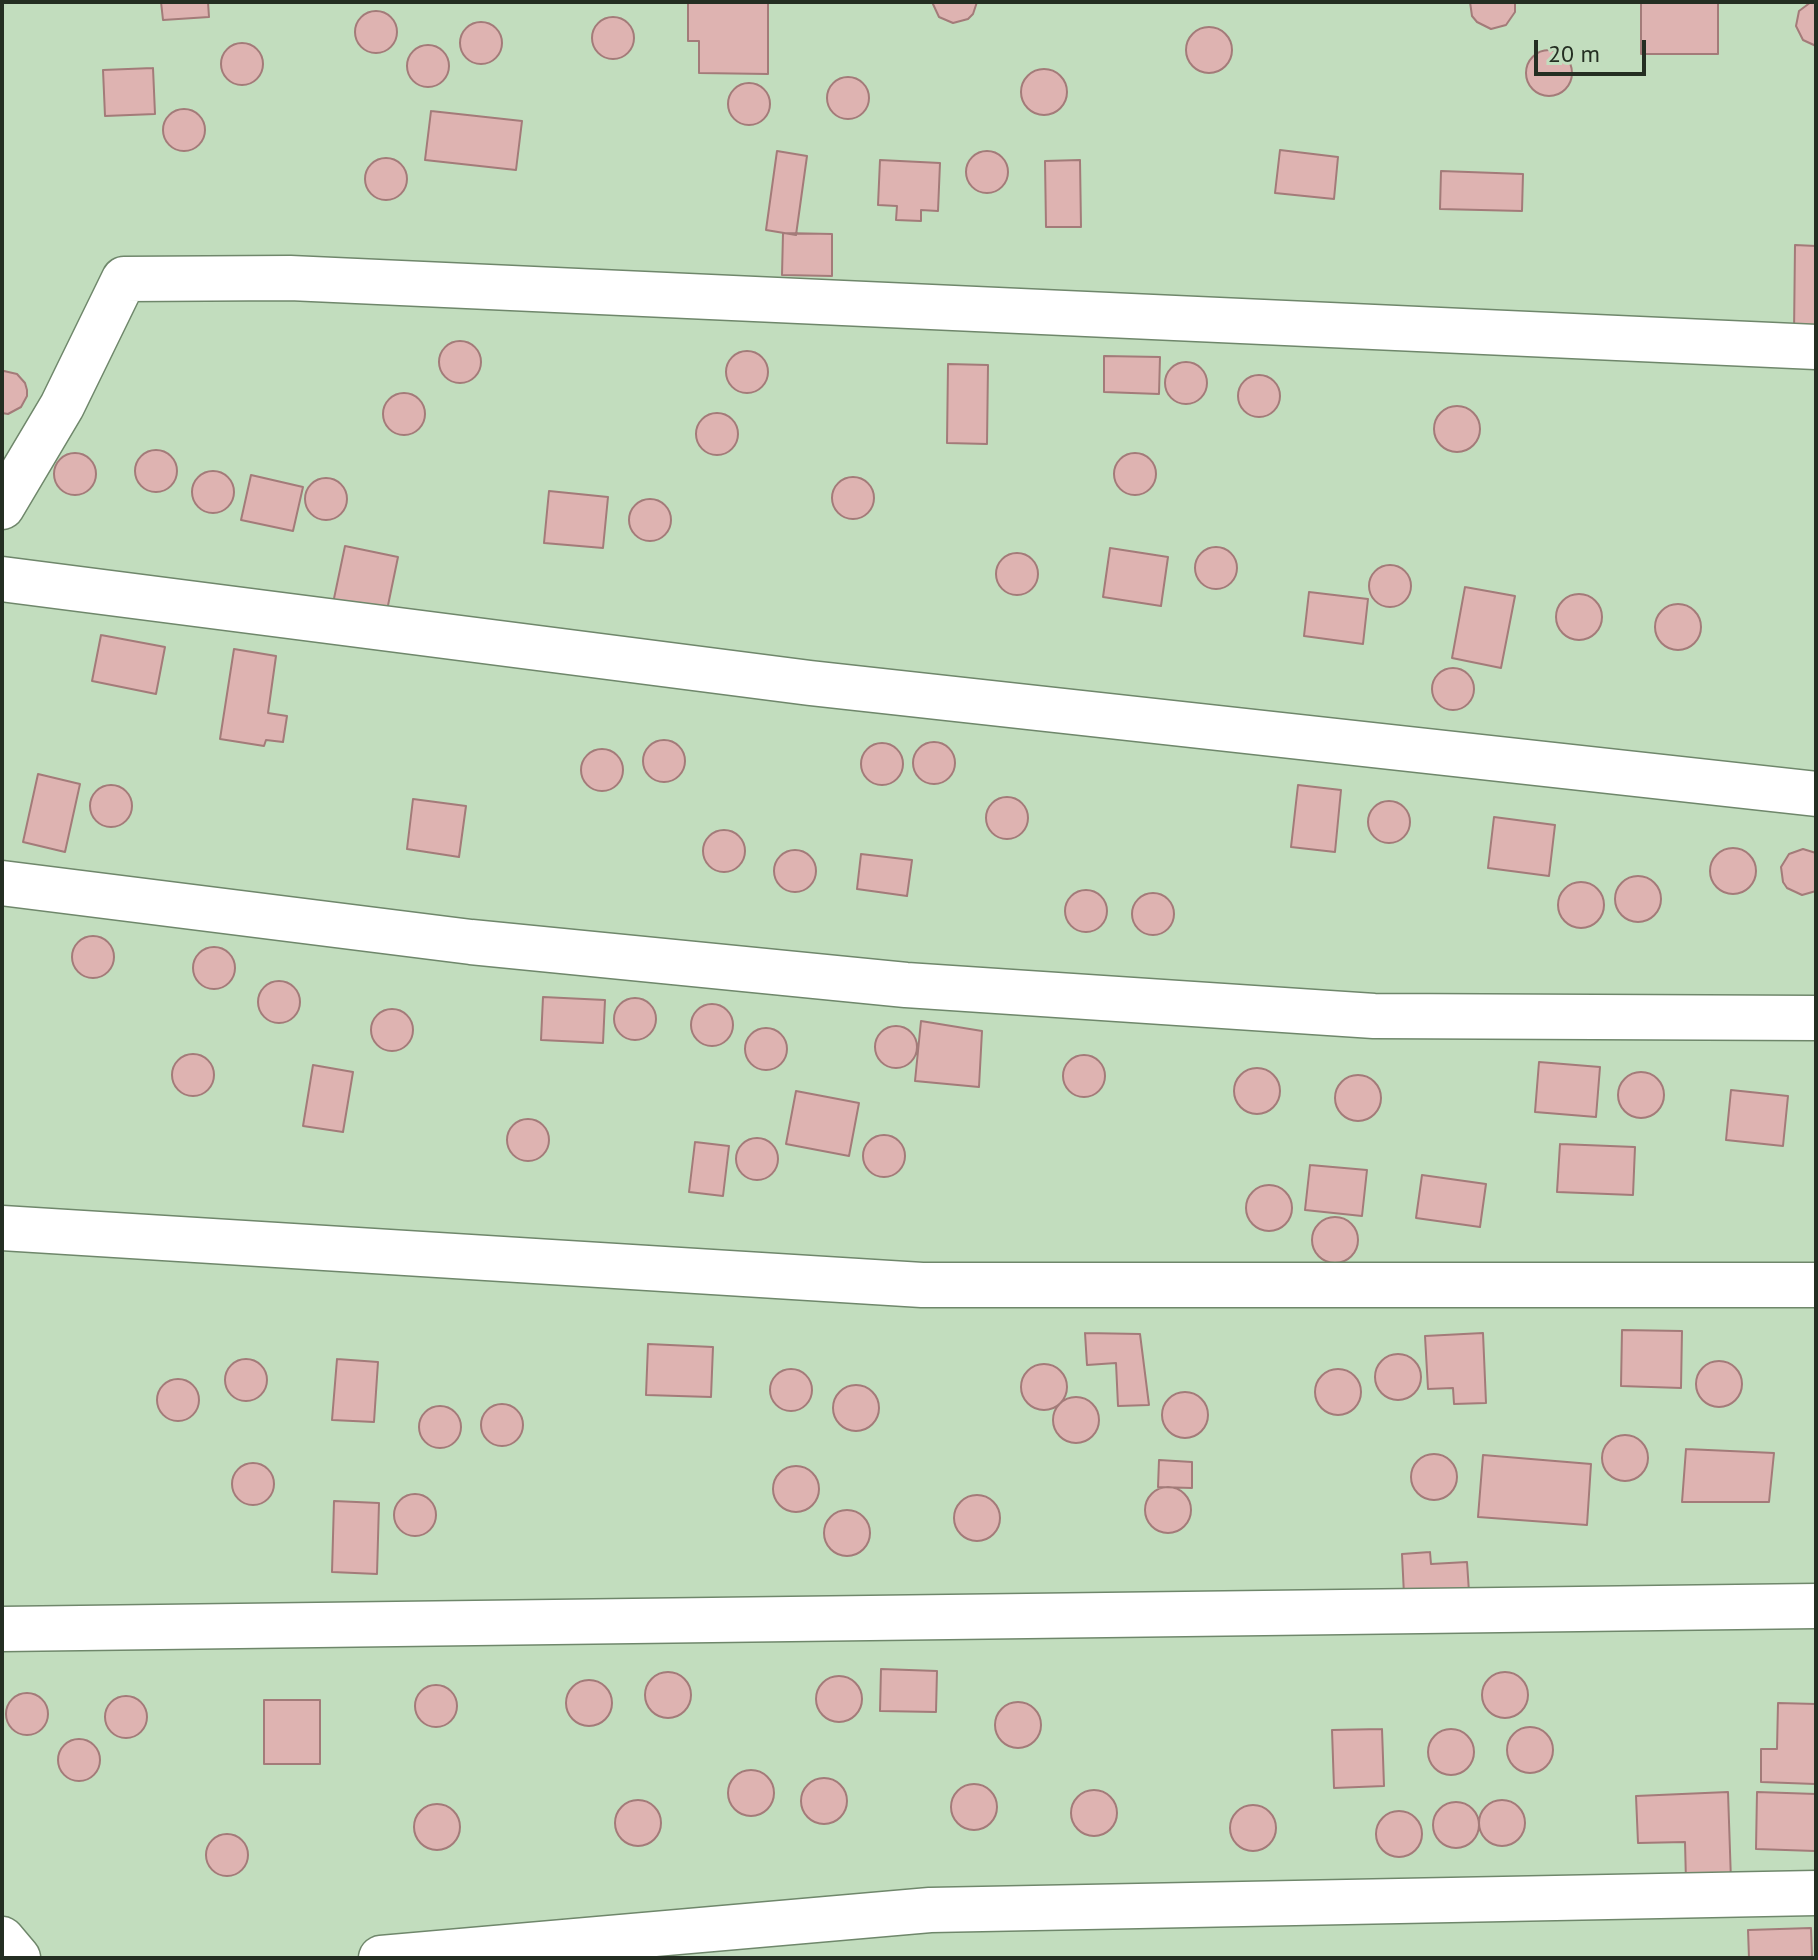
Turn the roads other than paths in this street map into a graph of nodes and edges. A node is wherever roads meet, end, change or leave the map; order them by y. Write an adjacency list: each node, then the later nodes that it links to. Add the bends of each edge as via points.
1 (1816, 347): 2 (street, via 290,278 124,279 62,406)
2 (2, 507)
3 (2, 579): 4 (street, via 810,683)
4 (1816, 794)
5 (2, 883): 6 (street, via 471,942 906,985 1374,1016)
6 (1816, 1018)
7 (2, 1228): 8 (street, via 922,1285)
8 (1816, 1285)
9 (1816, 1606): 10 (street)
10 (2, 1629)
11 (1816, 1893): 14 (street, via 930,1910)
12 (2, 1939): 13 (street)
13 (18, 1958)
14 (381, 1958)

